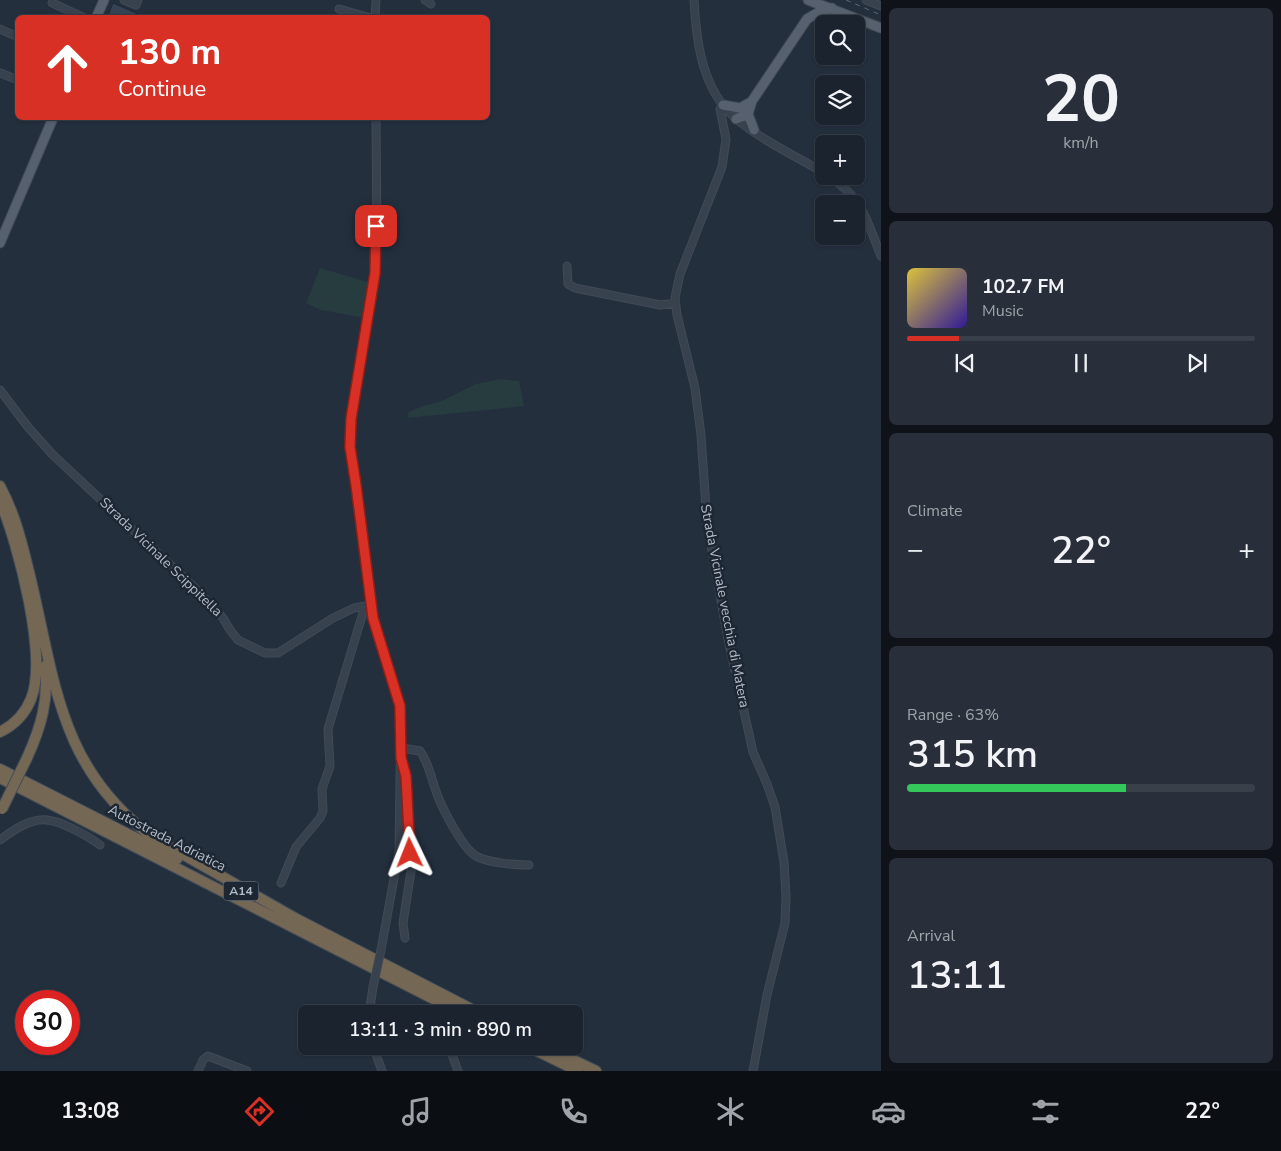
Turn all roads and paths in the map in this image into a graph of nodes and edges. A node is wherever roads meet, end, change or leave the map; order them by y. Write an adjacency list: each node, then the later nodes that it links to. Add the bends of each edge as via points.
1 (104, 0): 15 (main road)
2 (124, 0): 3 (street, via 136,5)
3 (138, 0)
4 (376, 0): 17 (street)
5 (694, 0): 23 (street, Strada Vicinale vecchia di Matera, via 700,57)
6 (803, 0): 13 (main road)
7 (866, 0): 10 (street)
8 (812, 1): 11 (main road); 13 (main road)
9 (52, 3): 14 (street)
10 (881, 6)
11 (832, 8): 13 (main road); 18 (main road)
12 (339, 9): 16 (street)
13 (810, 13): 24 (main road)
14 (78, 15)
15 (97, 15)
16 (360, 15)
17 (375, 15)
18 (881, 28)
19 (0, 29): 20 (street)
20 (15, 36)
21 (0, 74): 22 (street)
22 (15, 79)
23 (723, 105): 24 (main road, via 740,108); 25 (street); 34 (street, Strada Vicinale vecchia di Matera, via 720,109 726,147 722,167 677,283)
24 (749, 105): 25 (main road, via 744,116); 28 (main road, via 748,118)
25 (736, 119): 28 (street)
26 (52, 120): 31 (main road)
27 (376, 120): 39 (street, via 375,273 349,440)
28 (754, 130): 29 (street)
29 (815, 167)
30 (841, 185): 32 (street, via 860,204)
31 (0, 243)
32 (881, 256)
33 (567, 266): 34 (street, via 566,281 575,288 660,305)
34 (675, 303): 67 (street, Strada Vicinale vecchia di Matera, via 695,388 707,523 728,639 753,752 775,807 784,862 785,923)
35 (0, 390): 39 (street, Strada Vicinale Scippitella, via 52,454 195,588 238,640 261,652 274,654 333,618 354,608)
36 (0, 486): 38 (highway, via 17,522)
37 (0, 501): 38 (highway)
38 (33, 603): 40 (highway, via 36,669 32,698 20,717); 46 (highway, bridge, via 47,678 45,711 40,729); 52 (highway, via 67,727 93,777 114,804 173,850)
39 (368, 606): 41 (street, via 400,706); 51 (street, via 328,729 330,766 322,789 323,811 296,847)
40 (0, 732)
41 (401, 748): 42 (street); 50 (street, via 420,751 426,759 441,802 475,856 508,865)
42 (401, 758): 53 (street, via 406,776 411,871 403,923); 54 (street, bridge, via 399,851)
43 (0, 769): 52 (highway, Autostrada Adriatica / A14)
44 (0, 778): 47 (highway, Autostrada Adriatica / A14)
45 (0, 783): 47 (highway)
46 (1, 810)
47 (79, 819): 55 (highway, Autostrada Adriatica / A14)
48 (0, 840): 49 (street, via 26,824 48,819)
49 (100, 845)
50 (529, 865)
51 (281, 883)
52 (295, 918): 56 (highway, Autostrada Adriatica / A14)
53 (405, 938)
54 (370, 1005)
55 (445, 1005)
56 (464, 1005)
57 (376, 1055): 63 (street)
58 (452, 1055): 64 (street)
59 (545, 1055): 65 (highway)
60 (563, 1055): 66 (highway)
61 (198, 1071): 62 (street, via 208,1056)
62 (247, 1071)
63 (382, 1071)
64 (458, 1071)
65 (578, 1071)
66 (596, 1071)
67 (753, 1071)

